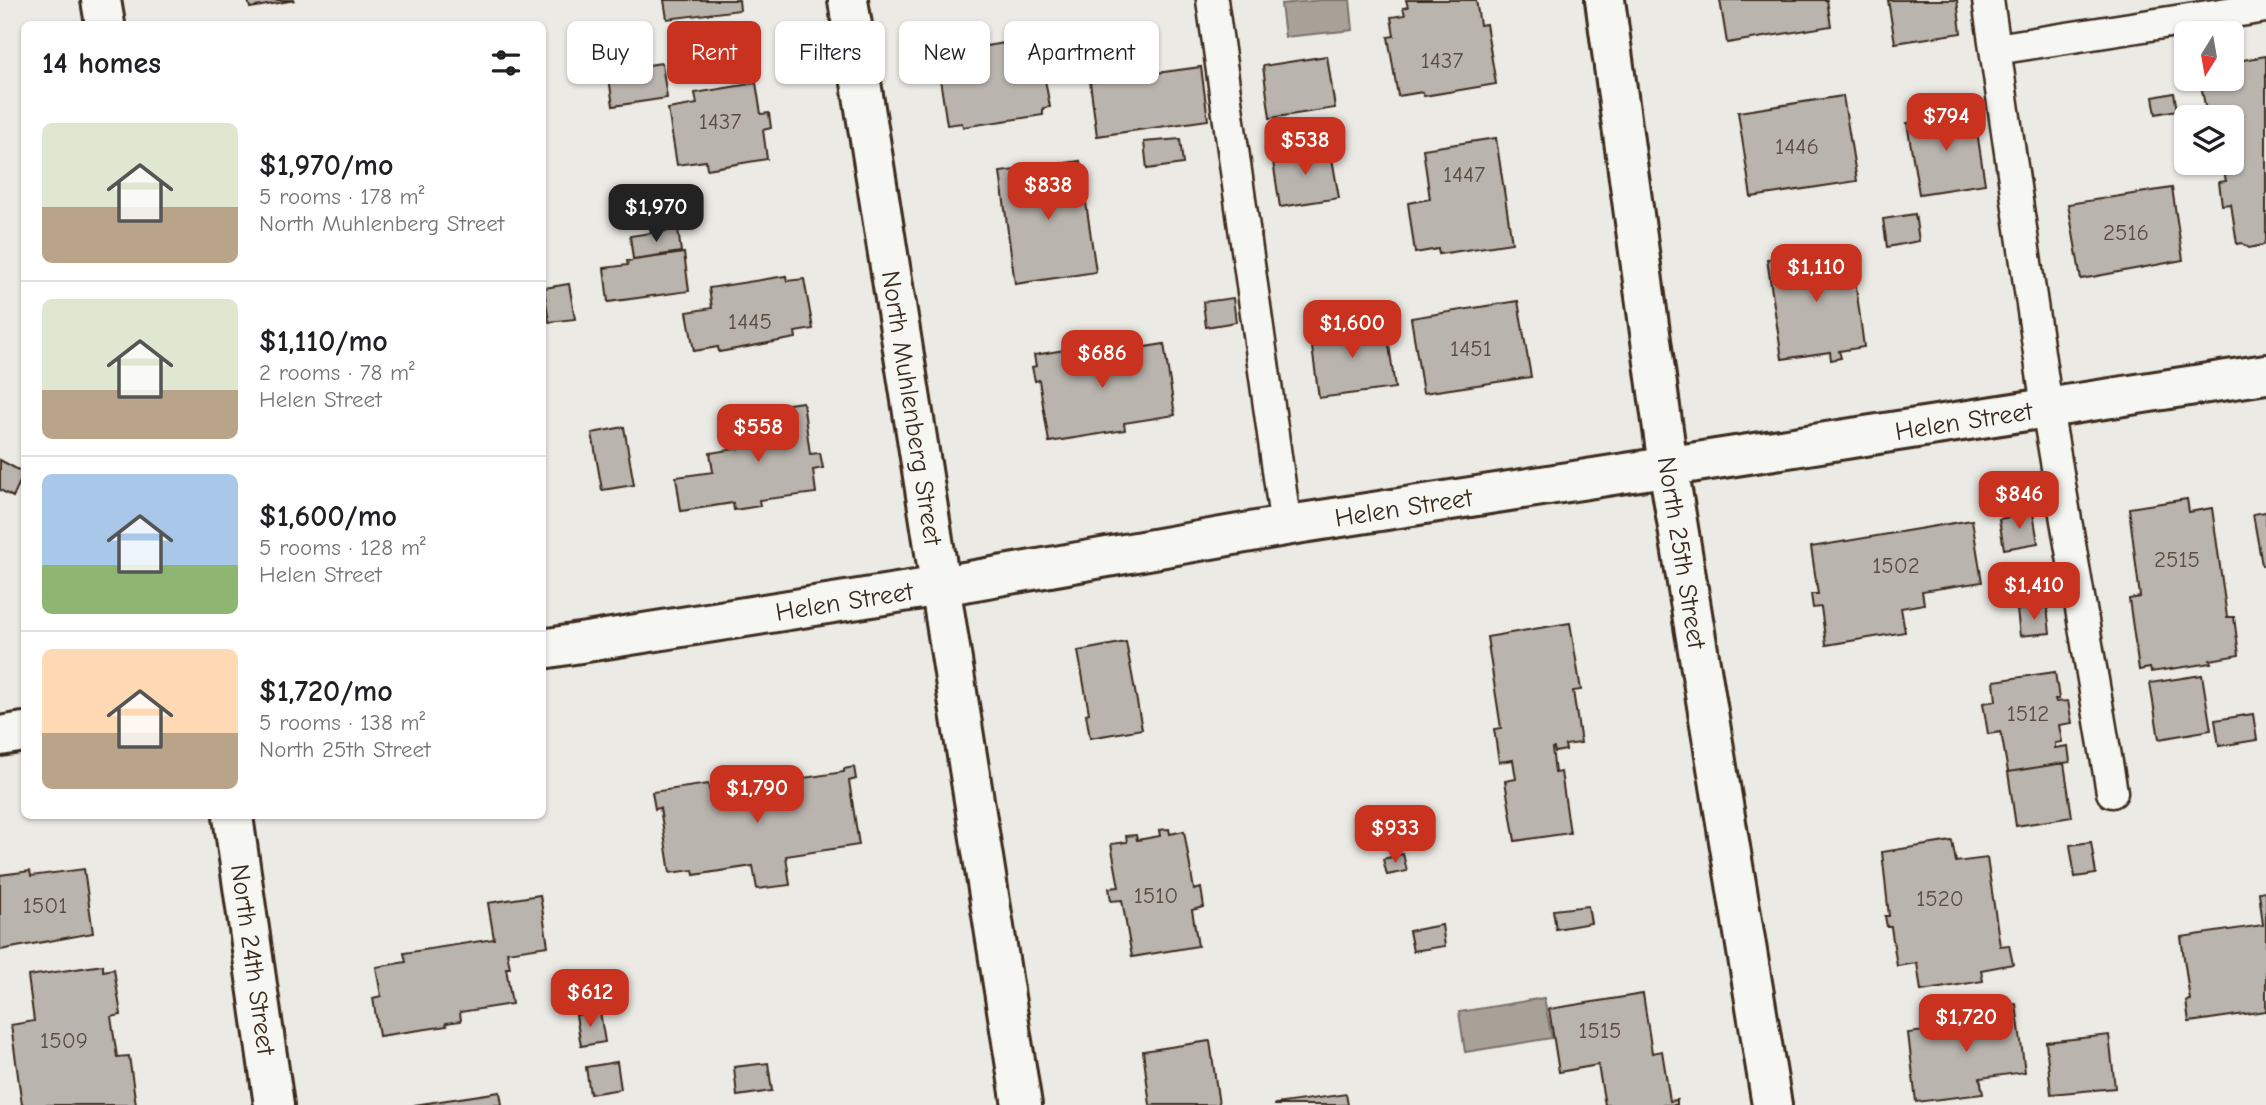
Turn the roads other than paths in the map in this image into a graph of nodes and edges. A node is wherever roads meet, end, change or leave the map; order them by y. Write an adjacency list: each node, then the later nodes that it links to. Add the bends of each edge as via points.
1 (101, 0): 7 (street)
2 (848, 0): 13 (street, North Muhlenberg Street)
3 (1212, 0): 12 (lane)
4 (1605, 0): 11 (street, North 25th Street)
5 (1988, 0): 8 (lane)
6 (2266, 7): 8 (lane)
7 (105, 21)
8 (1996, 49): 10 (lane)
9 (2266, 374): 10 (street, Helen Street)
10 (2047, 408): 11 (street, Helen Street); 17 (lane)
11 (1668, 466): 12 (street, Helen Street); 21 (street, North 25th Street)
12 (1286, 527): 13 (street, Helen Street)
13 (941, 586): 14 (street, Helen Street); 20 (street, North Muhlenberg Street)
14 (546, 648)
15 (21, 732): 16 (street)
16 (0, 736)
17 (2112, 792)
18 (233, 819): 19 (street, North 24th Street)
19 (274, 1105)
20 (1022, 1105)
21 (1772, 1105)

